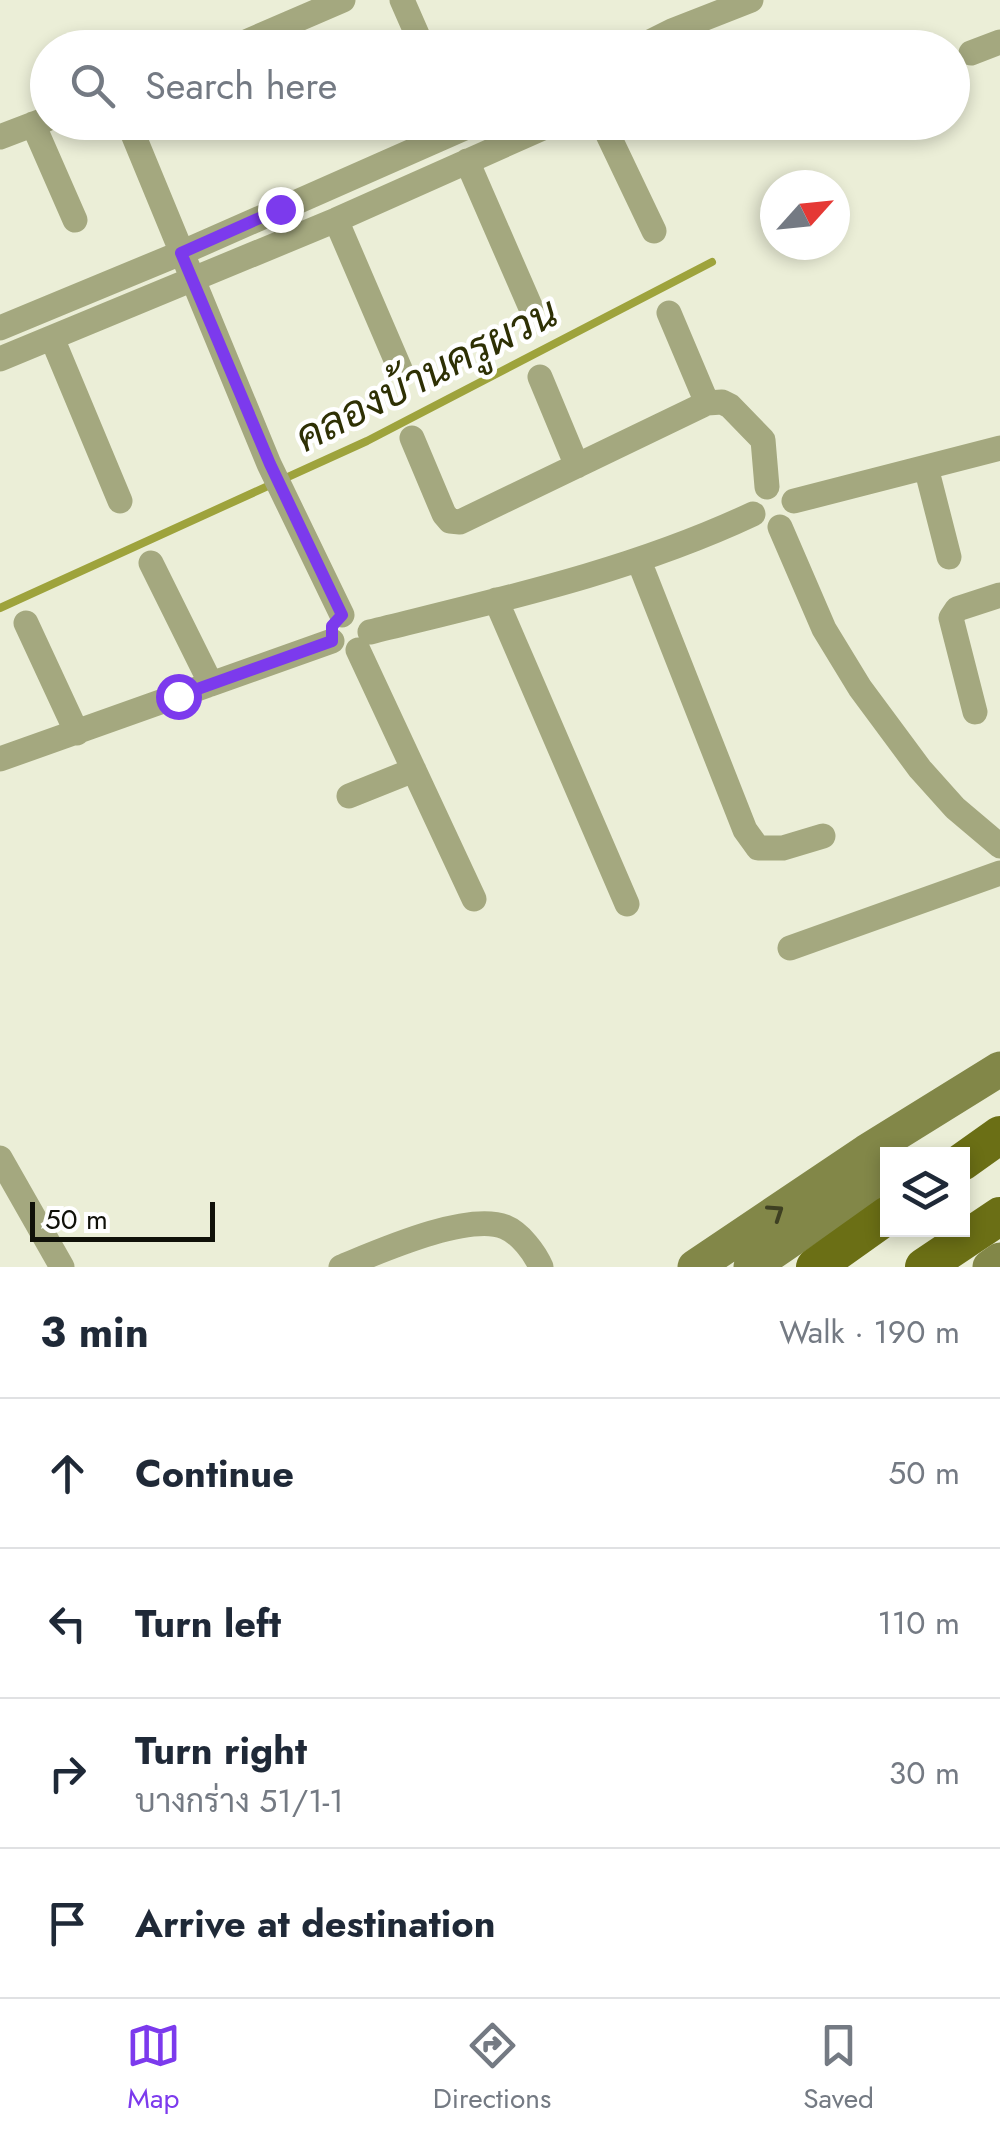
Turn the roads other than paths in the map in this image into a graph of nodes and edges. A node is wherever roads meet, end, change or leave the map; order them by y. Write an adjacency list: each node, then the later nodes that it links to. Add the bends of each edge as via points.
1 (342, 0): 4 (street)
2 (402, 0): 5 (street)
3 (751, 0): 6 (street)
4 (279, 30)
5 (415, 30)
6 (675, 30)
7 (1000, 42): 8 (street)
8 (970, 53)
9 (30, 125): 10 (street)
10 (0, 136)
11 (47, 140): 17 (street)
12 (135, 140): 20 (street)
13 (437, 140): 20 (street)
14 (515, 140): 16 (street)
15 (611, 140): 19 (street)
16 (467, 161): 18 (street); 22 (street)
17 (75, 220)
18 (336, 220): 21 (street); 27 (street)
19 (654, 231)
20 (181, 253): 21 (street); 24 (street)
21 (193, 280): 25 (street); 44 (street)
22 (531, 308)
23 (669, 313): 29 (street)
24 (0, 328)
25 (52, 338): 26 (street); 35 (street)
26 (0, 359)
27 (400, 369)
28 (540, 377): 32 (street)
29 (707, 403): 32 (street); 34 (street, via 730,406 763,440)
30 (412, 438): 32 (street, via 450,521)
31 (1000, 448): 33 (street)
32 (577, 466)
33 (926, 467): 36 (street); 39 (street)
34 (767, 487): 36 (street, via 783,488); 37 (street, via 755,498)
35 (120, 500)
36 (794, 500): 38 (street, via 792,516)
37 (754, 514): 38 (street, via 764,526); 40 (street)
38 (780, 527): 55 (street, via 824,629 860,688 920,769)
39 (949, 557)
40 (638, 561): 43 (street); 54 (street, via 745,830 758,848)
41 (151, 563): 48 (street)
42 (1000, 596): 49 (street, via 957,609 951,618)
43 (496, 600): 47 (street); 58 (street)
44 (342, 615): 46 (street, via 332,626); 47 (street, via 364,618)
45 (26, 623): 50 (street)
46 (332, 641): 47 (street, via 343,651); 48 (street)
47 (364, 641): 52 (street)
48 (211, 684): 50 (street)
49 (975, 712)
50 (77, 733): 51 (street)
51 (0, 759)
52 (414, 770): 53 (street); 57 (street)
53 (349, 796)
54 (823, 836)
55 (993, 841)
56 (1000, 874): 59 (street)
57 (474, 900)
58 (626, 904)
59 (790, 948)
60 (1000, 1073): 62 (main road); 72 (main road, one-way to 60, via 866,1152)
61 (1000, 1135): 63 (main road)
62 (917, 1147)
63 (970, 1156)
64 (0, 1158): 69 (street)
65 (880, 1178): 73 (main road)
66 (1000, 1216): 75 (main road)
67 (880, 1221): 74 (main road)
68 (1000, 1260): 76 (main road)
69 (62, 1267)
70 (340, 1267): 71 (street, via 409,1239 480,1224 506,1227)
71 (541, 1267)
72 (695, 1267)
73 (751, 1267)
74 (814, 1267)
75 (924, 1267)
76 (990, 1267)

